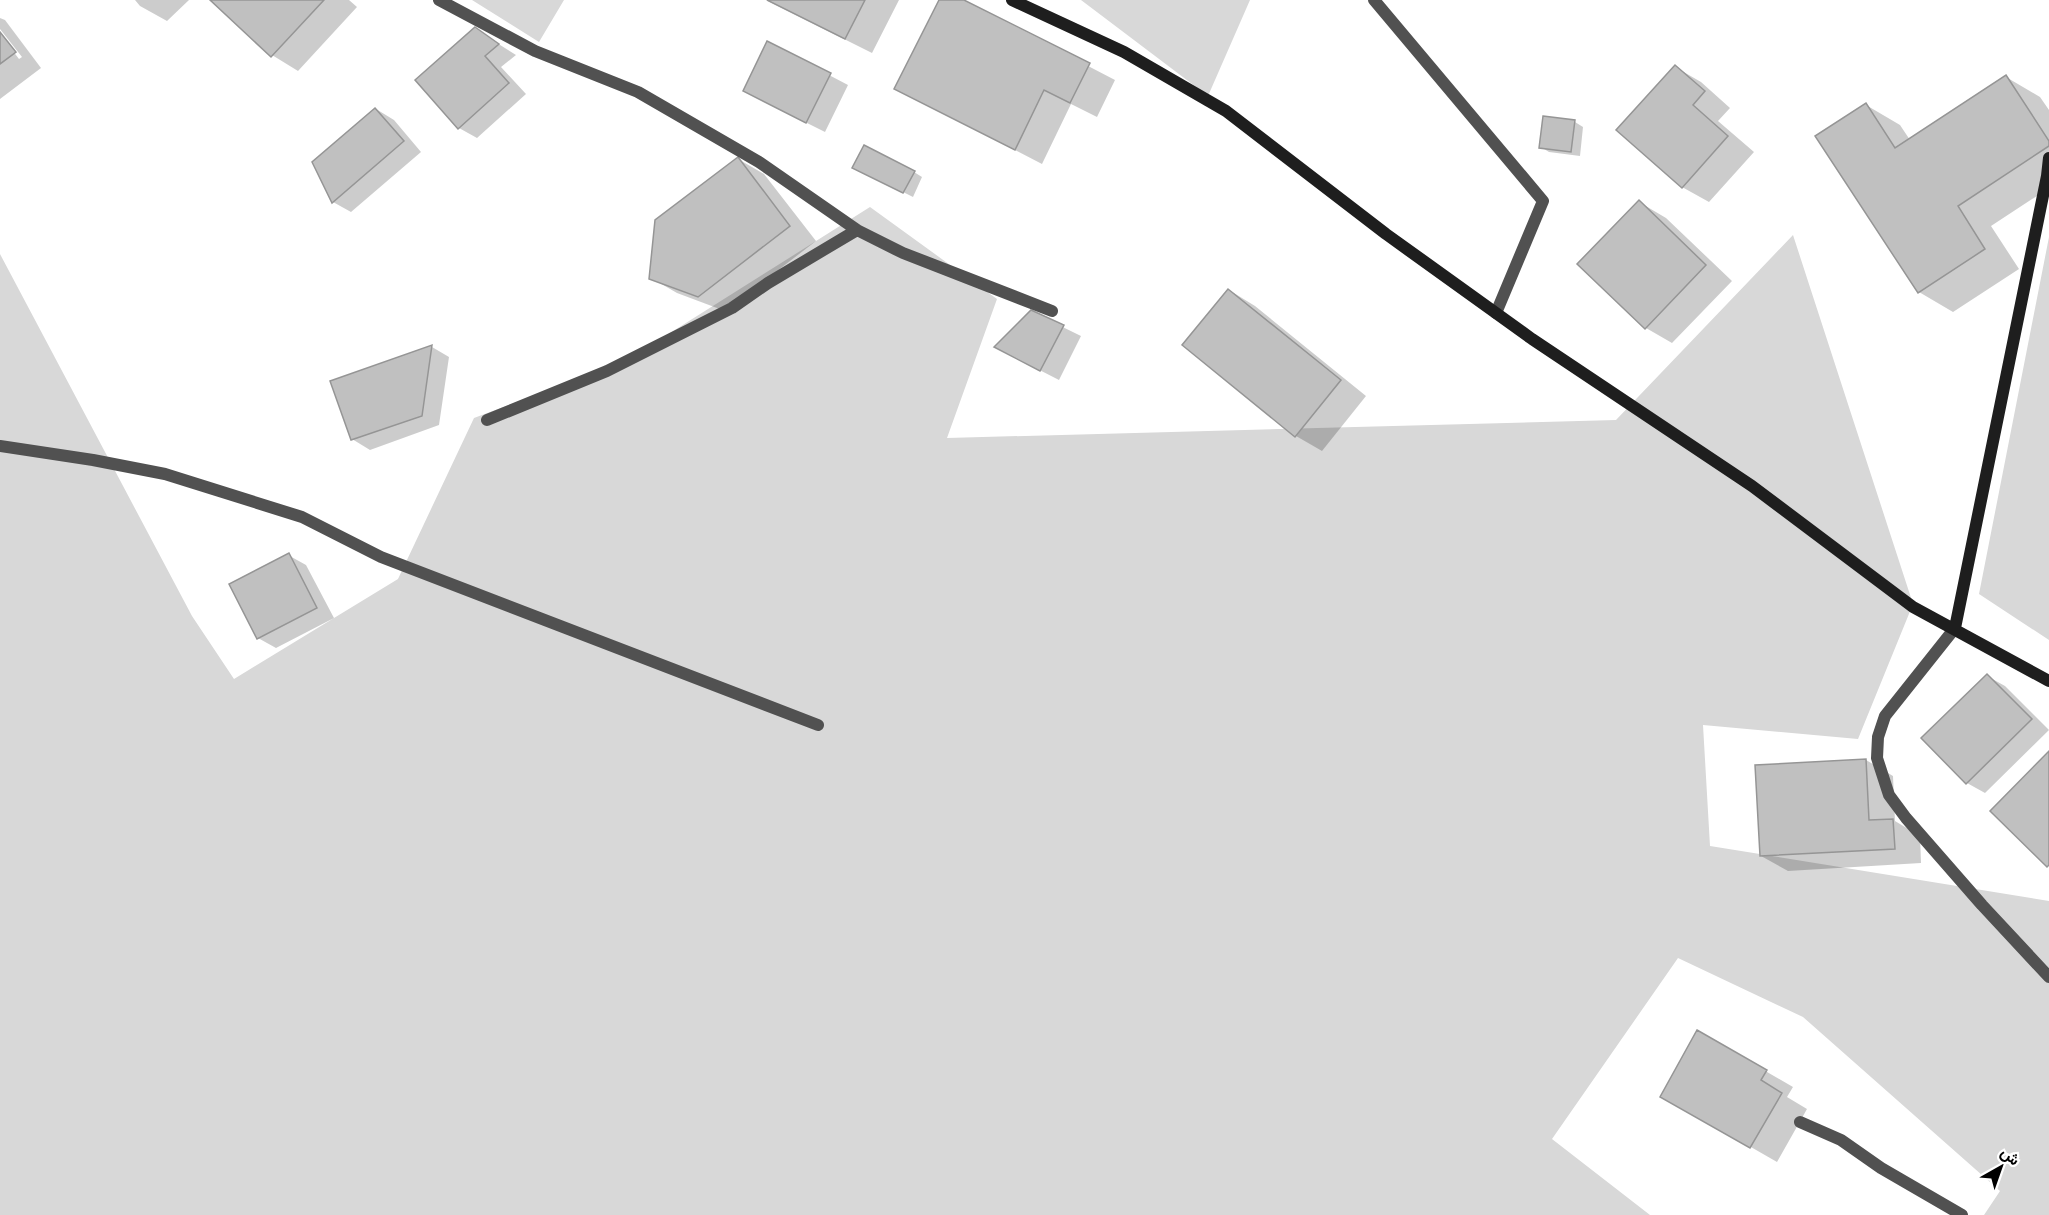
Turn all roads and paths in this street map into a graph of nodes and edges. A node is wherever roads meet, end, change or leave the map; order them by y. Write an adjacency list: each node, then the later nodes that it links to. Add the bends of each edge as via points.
1 (439, 0): 5 (street, via 535,51 638,92 759,162)
2 (1012, 0): 7 (street, via 1125,52 1226,111)
3 (1374, 0): 7 (street, via 1543,201)
4 (2049, 158): 10 (street)
5 (857, 230): 6 (street, via 903,253); 8 (street, via 732,308 607,371)
6 (1052, 311)
7 (1496, 314): 10 (street, via 1752,486 1913,607)
8 (487, 420)
9 (0, 446): 12 (street, via 165,474 302,517 381,557)
10 (1955, 628): 11 (street); 13 (street, via 1885,716 1877,758 1889,795 1906,818)
11 (2049, 681)
12 (818, 725)
13 (2049, 977)
14 (1800, 1122): 15 (street, via 1841,1140)
15 (1962, 1215)

